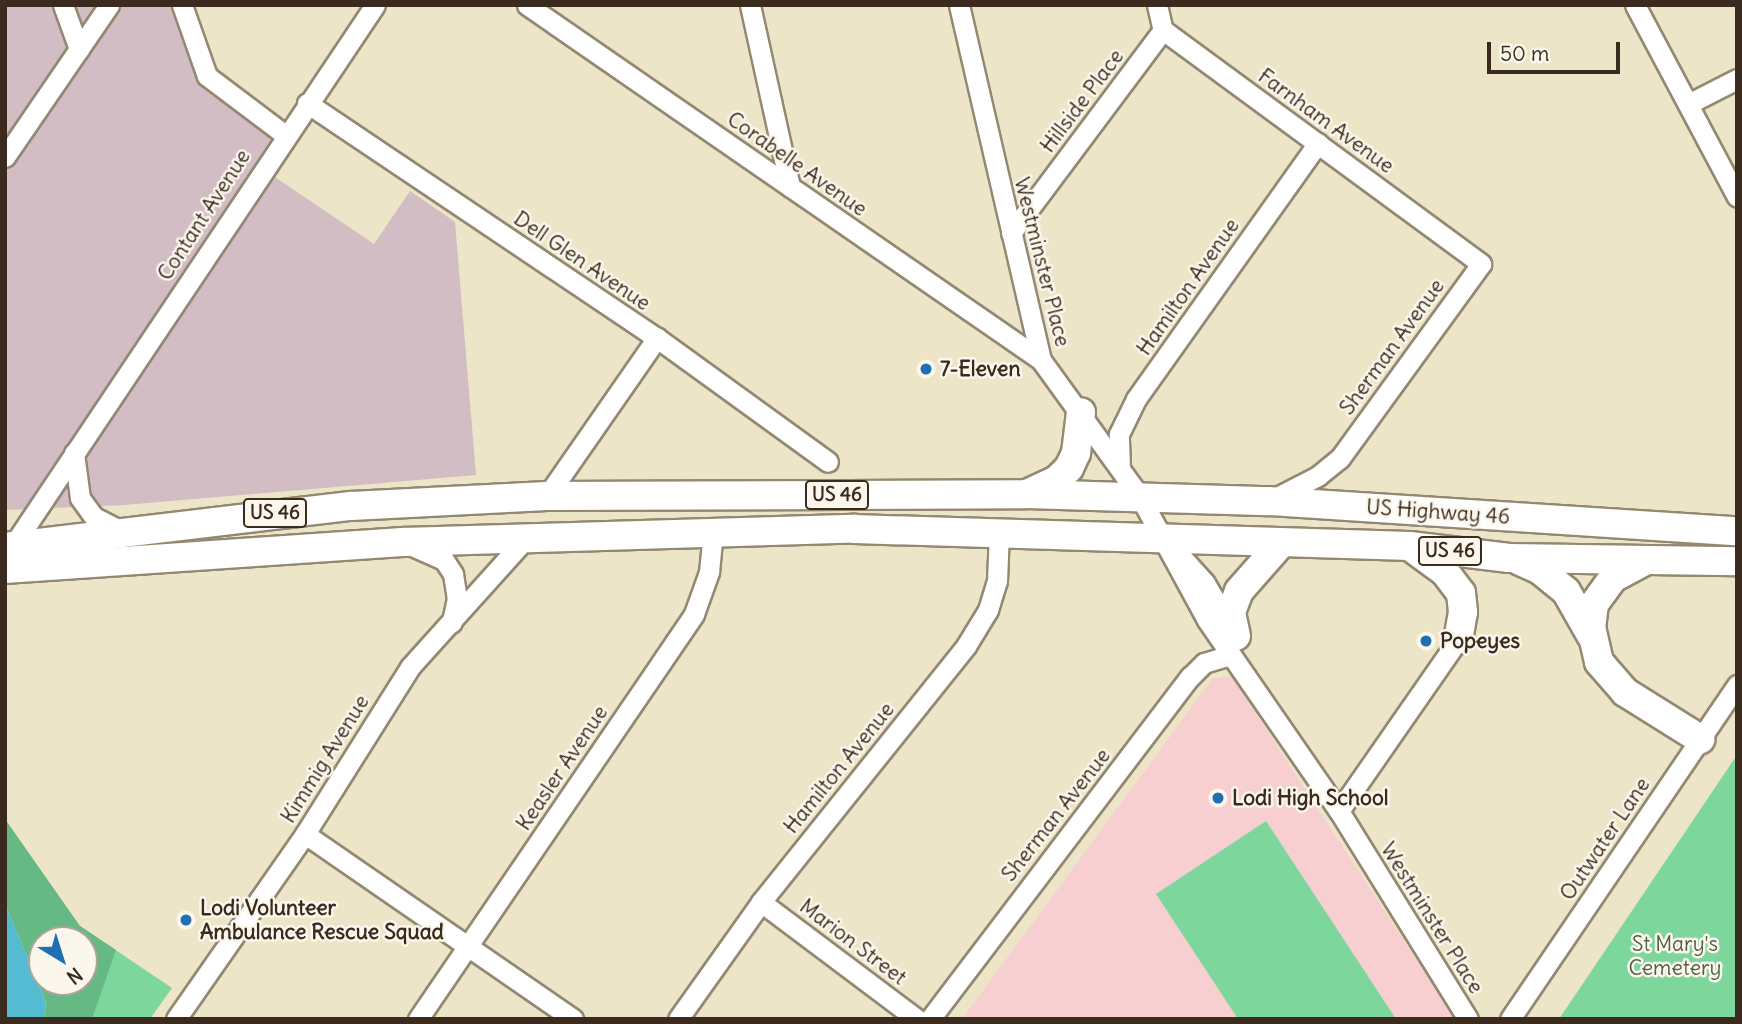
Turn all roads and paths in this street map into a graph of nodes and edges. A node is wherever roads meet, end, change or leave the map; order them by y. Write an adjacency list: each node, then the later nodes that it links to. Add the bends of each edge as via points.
1 (63, 5): 11 (street)
2 (109, 5): 11 (street)
3 (182, 5): 15 (street, via 207,76)
4 (374, 5): 13 (street, Contant Avenue)
5 (527, 5): 18 (street, Corabelle Avenue)
6 (750, 5): 18 (street)
7 (959, 5): 20 (street, Westminster Place)
8 (1157, 5): 10 (street)
9 (1635, 5): 14 (street)
10 (1164, 30): 16 (street, Farnham Avenue); 20 (street, Hillside Place)
11 (79, 49): 17 (street)
12 (1737, 79): 14 (street)
13 (307, 103): 15 (street, Contant Avenue); 22 (street, Dell Glen Avenue)
14 (1688, 104): 19 (street)
15 (284, 134): 25 (street, Contant Avenue)
16 (1318, 143): 21 (street, Farnham Avenue); 27 (street, Hamilton Avenue, via 1136,399 1119,434)
17 (6, 152)
18 (790, 187): 23 (street, Corabelle Avenue)
19 (1737, 197)
20 (1011, 233): 23 (street, Westminster Place)
21 (1481, 264): 31 (street, Sherman Avenue, via 1340,457 1318,476)
22 (657, 338): 26 (street, Dell Glen Avenue); 29 (street)
23 (1041, 359): 24 (street, Westminster Place)
24 (1081, 412): 27 (street, Westminster Place); 28 (highway, via 1076,453 1069,468 1057,480)
25 (74, 453): 34 (street, via 75,486 86,510); 41 (street, Contant Avenue)
26 (828, 462)
27 (1120, 468): 30 (street, Westminster Place)
28 (1026, 494): 29 (highway, US 46); 30 (highway, US 46)
29 (547, 496): 34 (highway, US 46, via 351,506)
30 (1140, 498): 31 (highway, US Highway 46 / US 46); 37 (street, Westminster Place)
31 (1269, 501): 33 (highway, US Highway 46 / US 46)
32 (713, 530): 35 (highway, US 46); 36 (highway, US 46); 54 (street, Keasler Avenue, via 709,572 694,614)
33 (1737, 531)
34 (123, 532): 41 (highway, US 46)
35 (999, 532): 37 (highway, US 46); 53 (street, Hamilton Avenue, via 997,581 988,610 966,646)
36 (528, 536): 38 (highway, US 46); 45 (street, Kimmig Avenue)
37 (1164, 538): 39 (highway, US Highway 46 / US 46); 48 (street, Westminster Place, via 1205,583)
38 (403, 542): 41 (highway, US 46); 45 (street, via 444,561 453,574 457,598)
39 (1282, 542): 40 (highway, US Highway 46 / US 46); 48 (highway, via 1239,591 1231,612)
40 (1410, 546): 42 (highway, US Highway 46 / US 46); 46 (highway, via 1445,572 1461,593 1464,612)
41 (8, 554)
42 (1509, 558): 43 (highway, US Highway 46 / US 46); 47 (highway, via 1540,570 1566,591)
43 (1679, 558): 44 (highway, US Highway 46 / US 46); 47 (highway, via 1637,562 1614,578 1594,604)
44 (1737, 561)
45 (450, 627): 52 (street, Kimmig Avenue, via 410,667)
46 (1458, 640): 51 (street)
47 (1593, 640): 50 (highway, via 1610,681)
48 (1233, 645): 51 (street, Westminster Place); 60 (street, Sherman Avenue, via 1190,677)
49 (1737, 685): 50 (street, Outwater Lane)
50 (1700, 739): 62 (street, Outwater Lane)
51 (1339, 811): 61 (street, Westminster Place)
52 (305, 834): 54 (street); 55 (street, Kimmig Avenue)
53 (761, 902): 58 (street, Hamilton Avenue); 59 (street, Marion Street)
54 (468, 946): 56 (street, Keasler Avenue); 57 (street)
55 (176, 1019)
56 (418, 1019)
57 (573, 1019)
58 (678, 1019)
59 (917, 1019)
60 (930, 1019)
61 (1468, 1019)
62 (1510, 1019)

